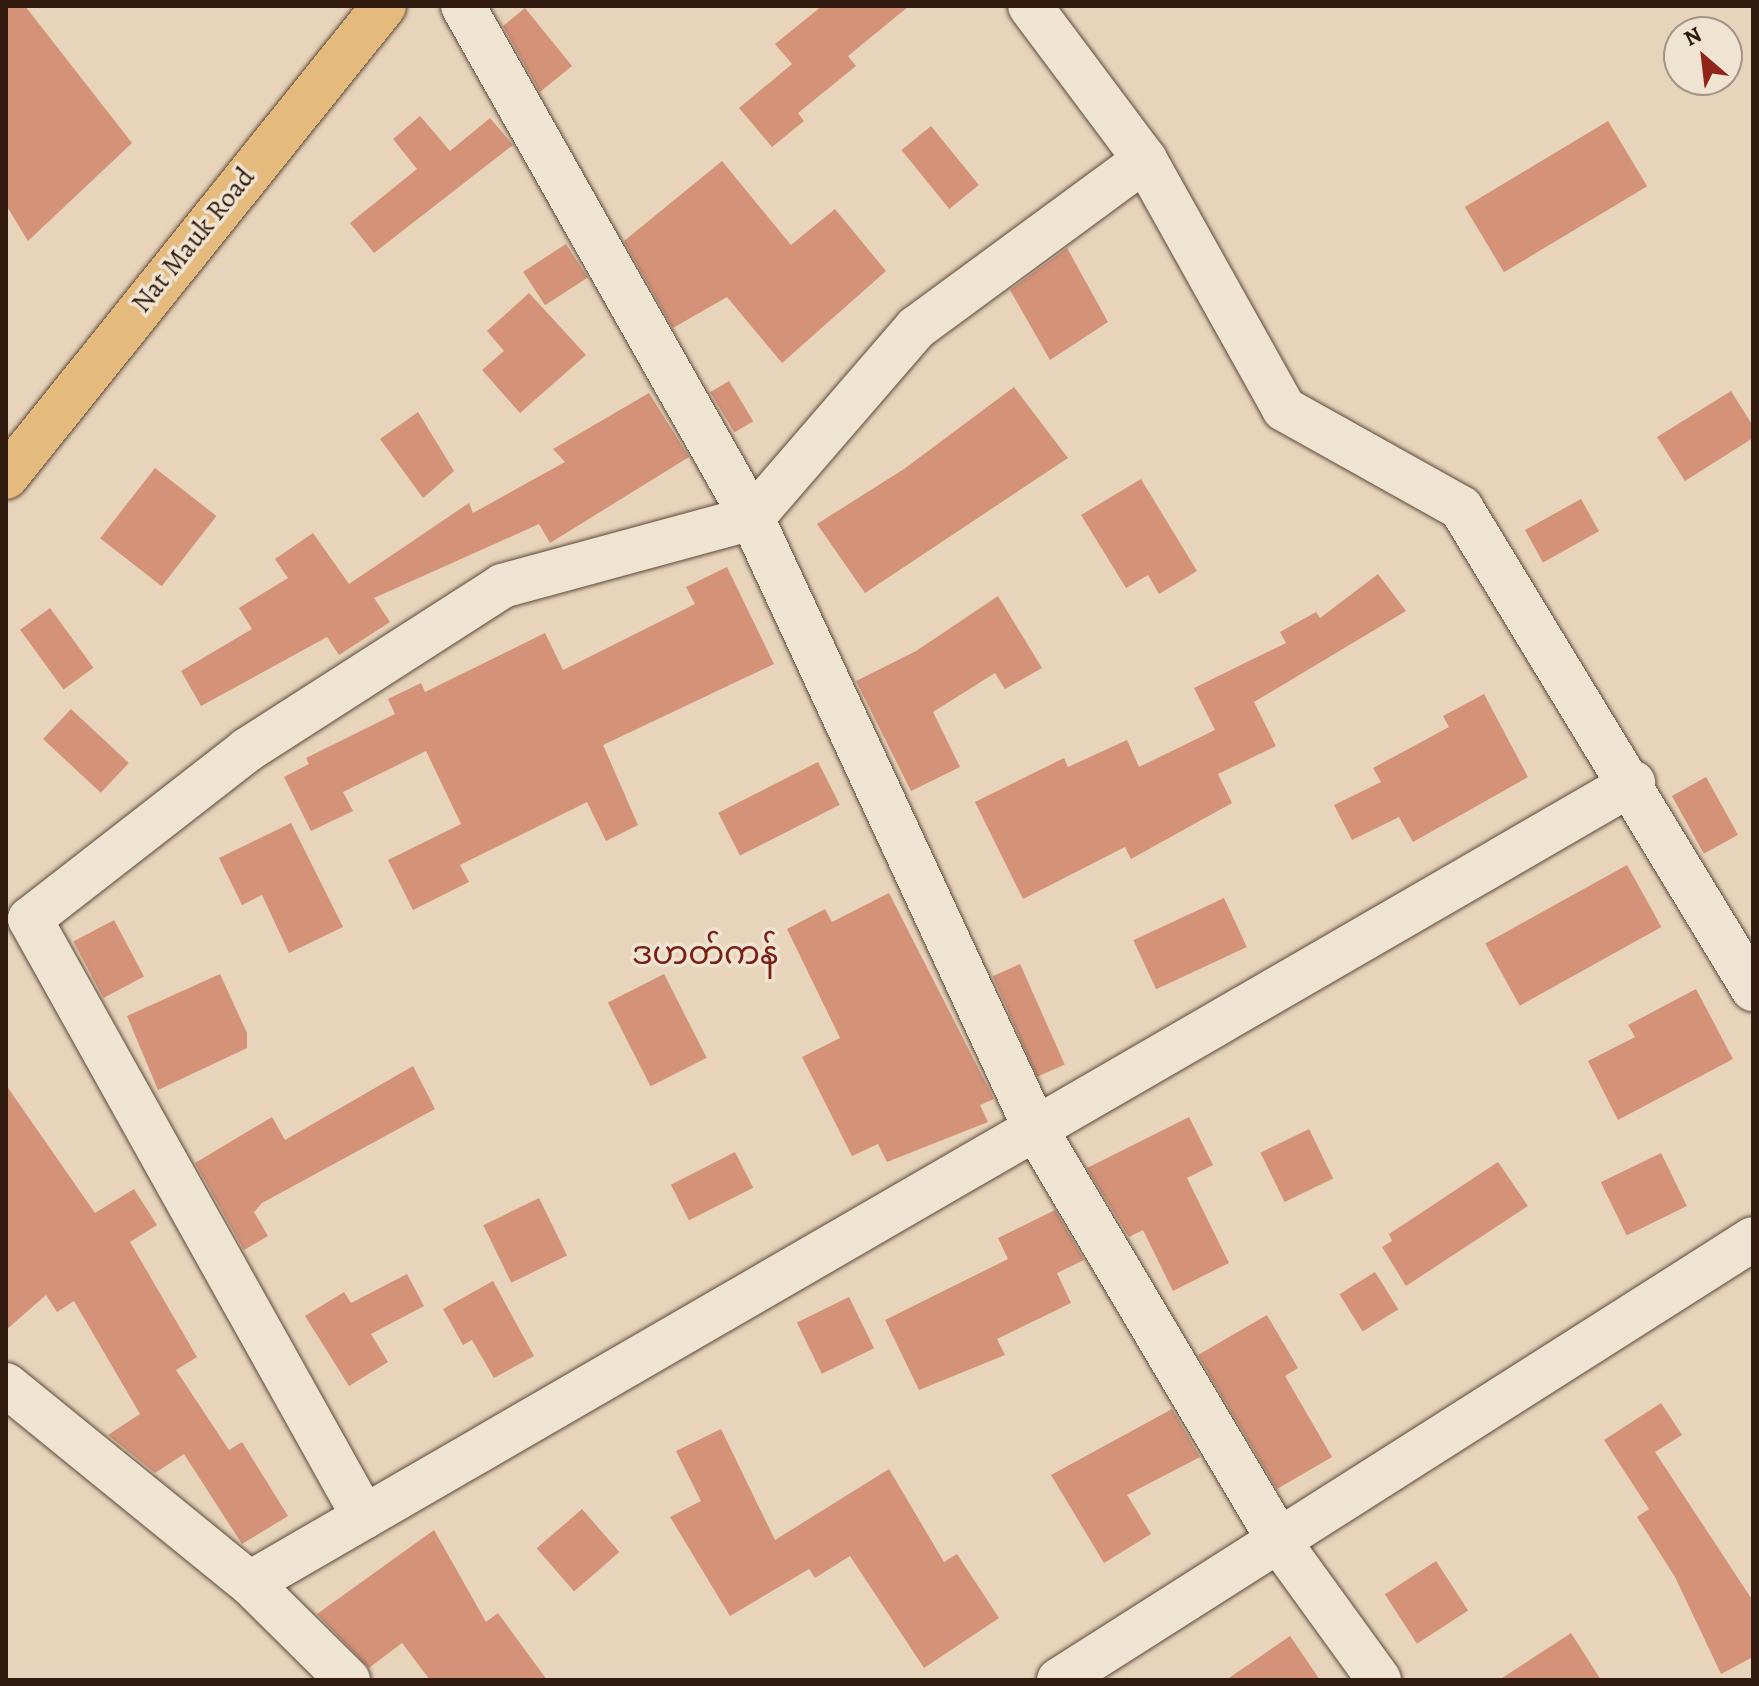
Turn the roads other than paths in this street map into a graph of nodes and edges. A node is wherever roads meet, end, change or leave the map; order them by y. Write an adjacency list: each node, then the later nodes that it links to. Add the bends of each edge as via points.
1 (384, 6): 5 (highway, Nat Mauk Road)
2 (463, 6): 6 (street)
3 (1030, 6): 4 (street)
4 (1145, 160): 6 (street, via 916,328); 7 (street, via 1284,409 1461,508)
5 (6, 477)
6 (752, 518): 9 (street); 12 (street, via 502,586 247,750 30,919)
7 (1633, 783): 8 (street); 9 (street)
8 (1753, 989)
9 (1035, 1128): 12 (street); 13 (street)
10 (1753, 1239): 13 (street)
11 (6, 1385): 14 (street)
12 (364, 1517): 14 (street)
13 (1280, 1543): 16 (street); 17 (street)
14 (250, 1583): 15 (street)
15 (348, 1680)
16 (1059, 1680)
17 (1379, 1680)

